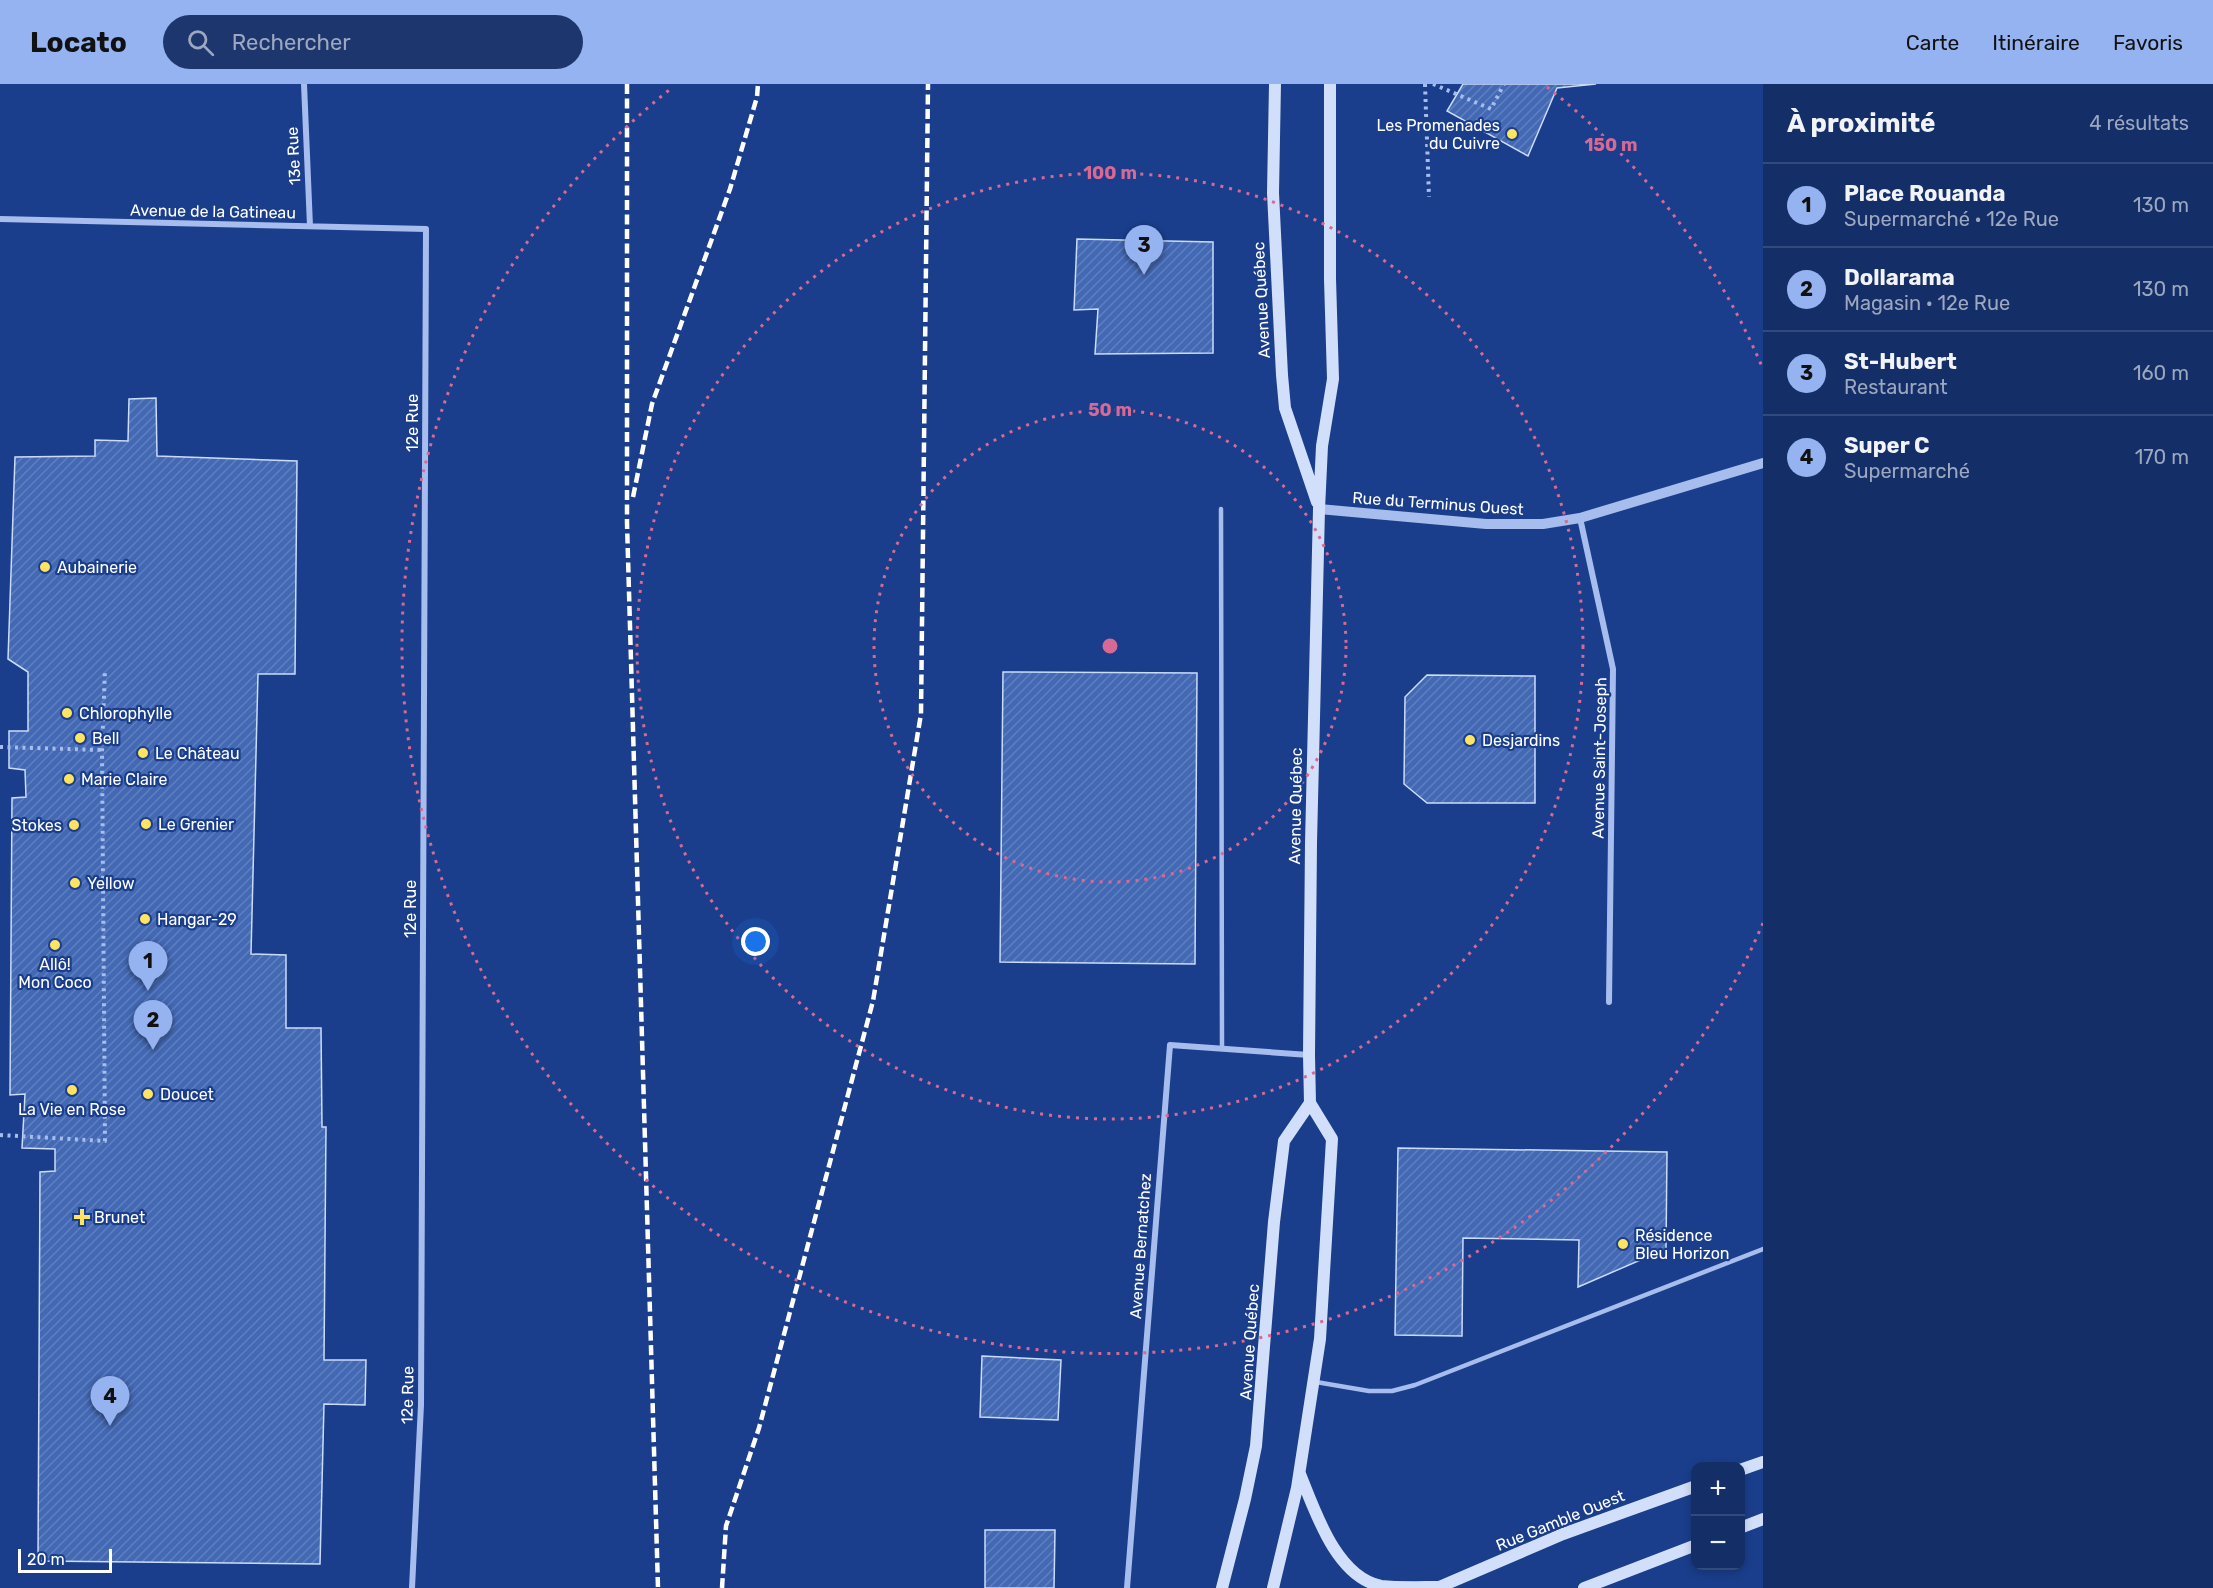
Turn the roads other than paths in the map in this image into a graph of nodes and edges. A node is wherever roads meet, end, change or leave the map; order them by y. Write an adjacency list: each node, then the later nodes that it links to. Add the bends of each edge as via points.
1 (304, 84): 5 (street, 13e Rue)
2 (1275, 84): 9 (main road, Avenue Québec, via 1273,193 1285,408)
3 (1330, 84): 9 (main road, Avenue Québec, via 1333,379 1322,446)
4 (0, 219): 5 (street, Avenue de la Gatineau)
5 (310, 226): 6 (street, Avenue de la Gatineau)
6 (426, 230): 25 (street, 12e Rue, via 421,1393)
7 (1763, 463): 10 (street, Rue du Terminus Ouest)
8 (1221, 509): 12 (lane)
9 (1319, 509): 10 (street, Rue du Terminus Ouest, via 1486,524 1543,524); 13 (main road, Avenue Québec)
10 (1580, 518): 11 (street, Avenue Saint-Joseph, via 1613,669)
11 (1609, 1002)
12 (1222, 1049): 13 (street, Avenue Bernatchez); 26 (street, Avenue Bernatchez, via 1170,1045)
13 (1309, 1055): 14 (main road, Avenue Québec)
14 (1310, 1103): 16 (main road, via 1332,1139 1320,1339); 27 (main road, Avenue Québec, via 1284,1141 1256,1446)
15 (1763, 1249): 16 (lane, via 1415,1385 1369,1391)
16 (1312, 1381): 19 (main road)
17 (1763, 1461): 18 (main road)
18 (1745, 1468)
19 (1299, 1473): 24 (main road, via 1321,1526 1347,1565 1378,1585); 28 (main road)
20 (1691, 1487): 24 (main road, Rue Gamble Ouest, via 1563,1534)
21 (1763, 1519): 22 (main road)
22 (1745, 1526)
23 (1691, 1547): 29 (main road)
24 (1439, 1587)
25 (412, 1588)
26 (1127, 1588)
27 (1222, 1588)
28 (1273, 1588)
29 (1584, 1588)

